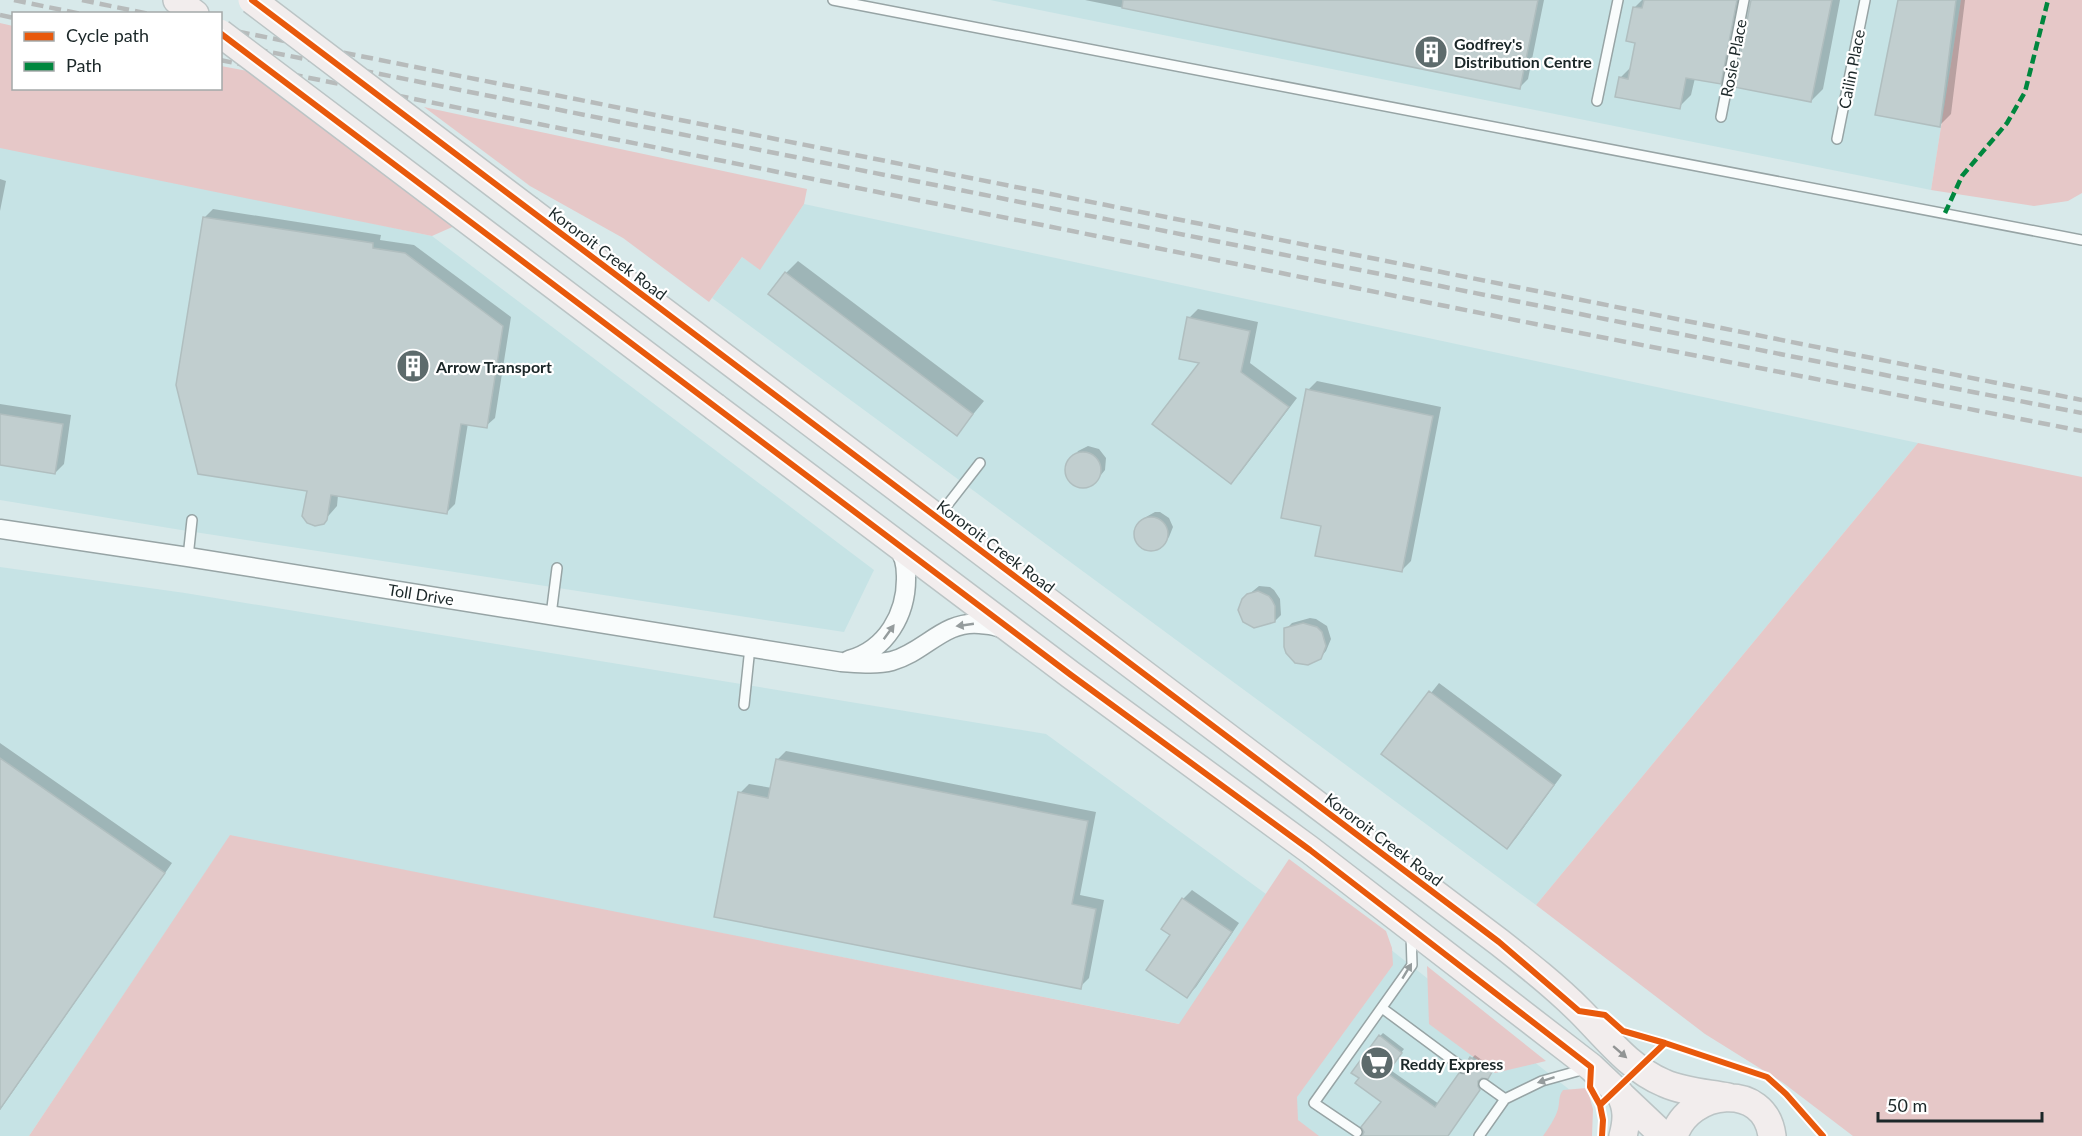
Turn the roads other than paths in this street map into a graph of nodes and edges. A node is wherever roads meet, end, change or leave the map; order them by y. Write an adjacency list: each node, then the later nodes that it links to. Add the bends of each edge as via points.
1 (177, 0): 7 (main road)
2 (252, 0): 14 (main road, Kororoit Creek Road, bridge)
3 (833, 0): 12 (lane)
4 (1618, 0): 9 (lane)
5 (1744, 0): 10 (lane, Rosie Place)
6 (1865, 0): 11 (lane, Cailin Place)
7 (192, 12)
8 (222, 35): 17 (main road, bridge)
9 (1597, 101)
10 (1721, 117)
11 (1838, 139)
12 (2082, 240)
13 (980, 463): 14 (lane)
14 (937, 519): 31 (main road, Kororoit Creek Road, one-way to 31, via 1499,942 1640,1068 1672,1086)
15 (192, 520): 18 (lane)
16 (0, 529): 18 (street, Toll Drive)
17 (884, 534): 22 (main road); 23 (street, one-way to 17, via 872,650 894,626 902,609 907,587 902,551)
18 (188, 557): 20 (street, Toll Drive)
19 (556, 568): 20 (lane)
20 (551, 615): 21 (street, Toll Drive)
21 (750, 647): 23 (street, Toll Drive); 24 (lane)
22 (1037, 650): 23 (street, Toll Drive, one-way to 23, via 997,626 974,623 957,625 912,654 892,661); 25 (main road)
23 (842, 662)
24 (744, 705)
25 (1411, 928): 26 (lane, one-way to 25, via 1412,965); 27 (main road)
26 (1382, 1008): 28 (lane); 34 (lane, via 1314,1103)
27 (1591, 1067): 30 (main road); 32 (lane, one-way to 32, via 1542,1081)
28 (1463, 1068)
29 (1484, 1084): 32 (lane)
30 (1620, 1094): 36 (main road, via 1627,1117); 37 (main road)
31 (1728, 1097): 33 (main road, Kororoit Creek Road); 38 (main road, via 1708,1100 1694,1109)
32 (1505, 1099): 35 (lane)
33 (1761, 1110): 39 (main road); 40 (main road)
34 (1357, 1132)
35 (1479, 1136)
36 (1623, 1136)
37 (1664, 1136)
38 (1674, 1136)
39 (1772, 1136)
40 (1786, 1136)

